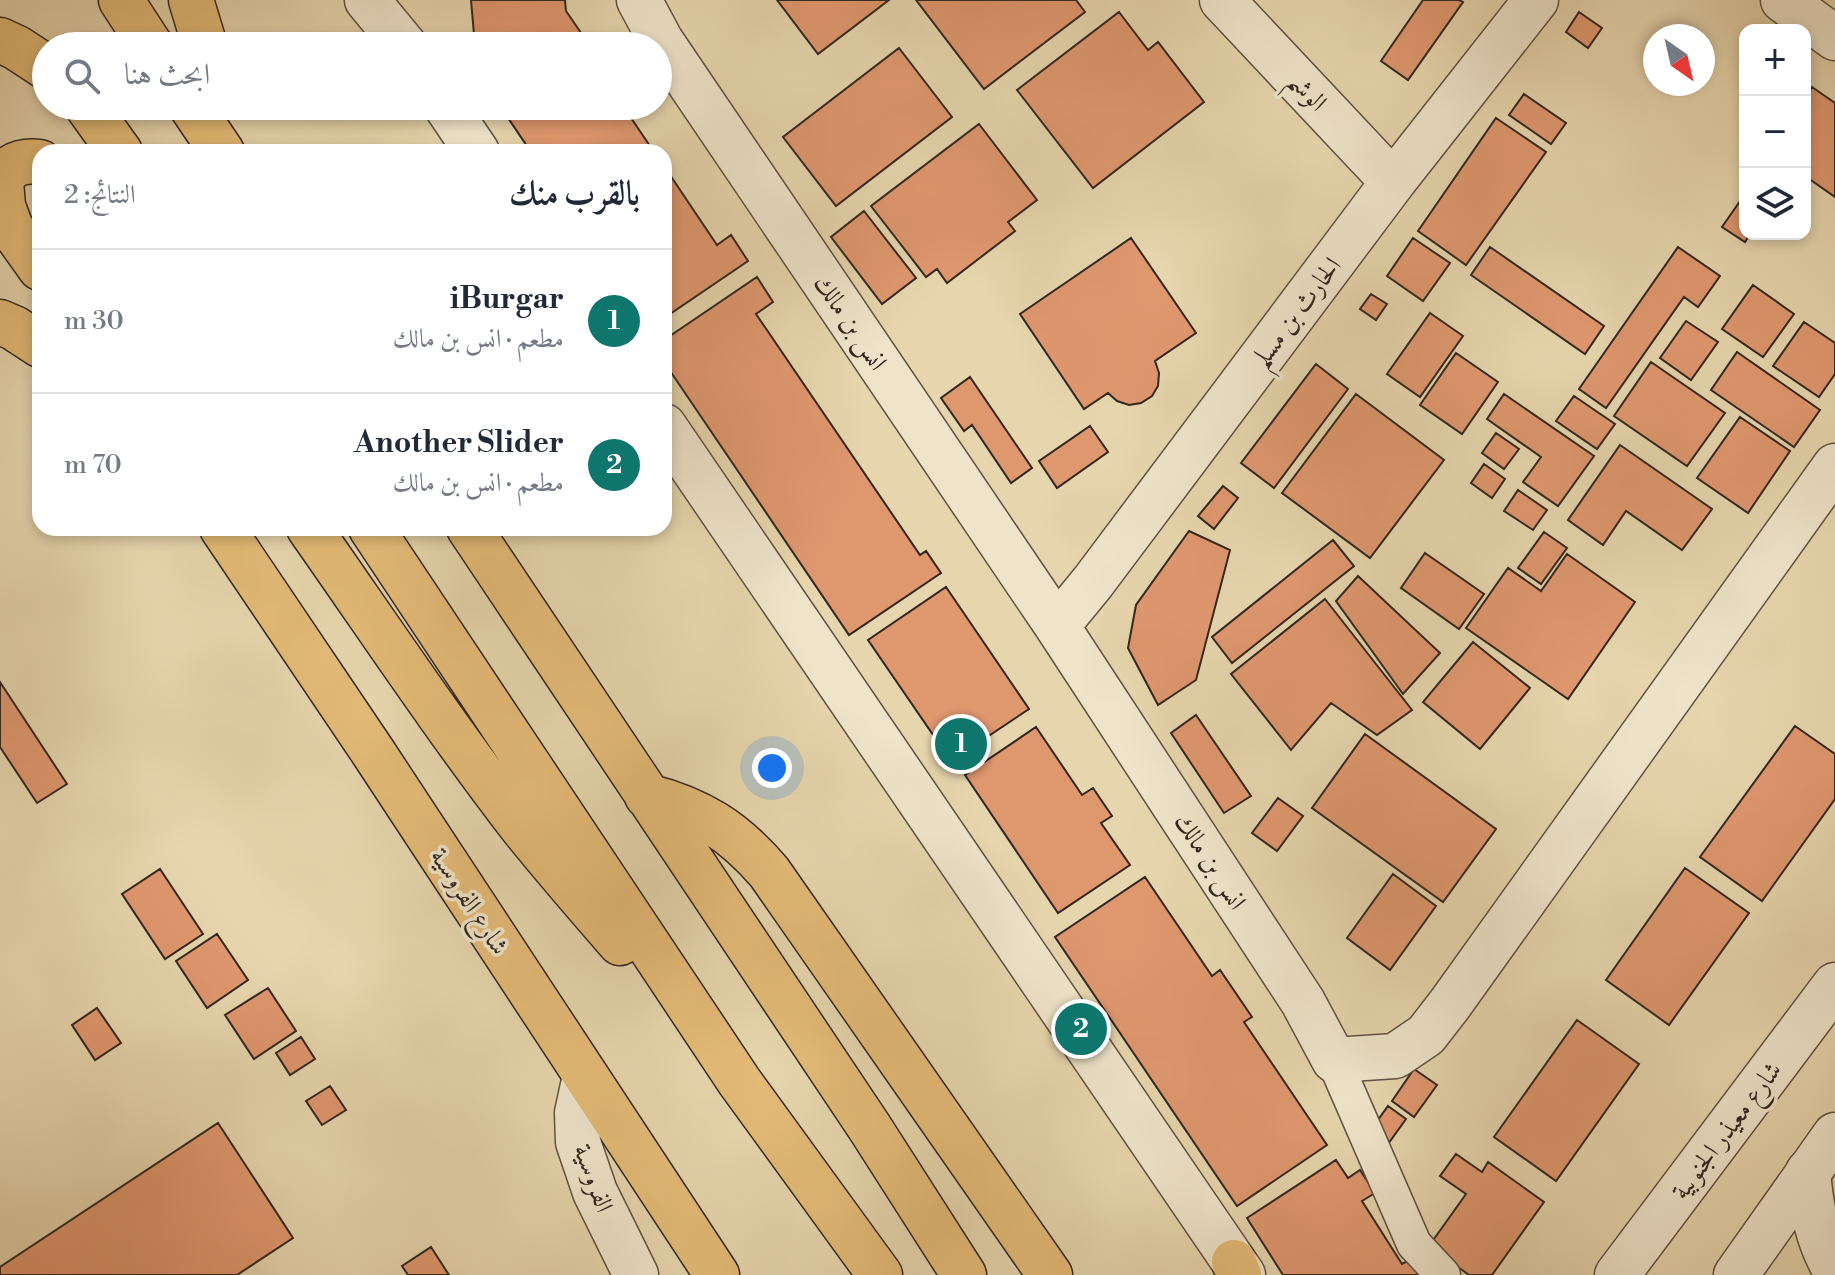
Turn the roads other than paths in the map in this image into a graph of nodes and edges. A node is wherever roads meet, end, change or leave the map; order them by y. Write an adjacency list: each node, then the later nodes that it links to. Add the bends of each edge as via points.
1 (121, 0): 9 (highway)
2 (191, 0): 10 (highway)
3 (367, 0): 8 (street)
4 (639, 0): 11 (street, انس بن مالك)
5 (1222, 0): 25 (street, الوشم)
6 (1536, 0): 25 (street, الحارث بن مسلم)
7 (1783, 0): 12 (street)
8 (393, 26)
9 (142, 32)
10 (201, 32)
11 (656, 32)
12 (1835, 38)
13 (0, 40): 15 (highway)
14 (672, 57): 36 (street, انس بن مالك)
15 (32, 58)
16 (97, 120): 20 (highway)
17 (200, 120): 21 (highway)
18 (226, 120): 22 (highway)
19 (455, 120): 23 (street)
20 (114, 144)
21 (217, 144)
22 (233, 144)
23 (472, 144)
24 (32, 162): 26 (highway, via 11,167 1,181)
25 (1393, 182): 36 (street, الحارث بن مسلم)
26 (6, 220): 27 (highway)
27 (32, 257)
28 (0, 322): 29 (highway)
29 (32, 340)
30 (672, 438): 45 (street)
31 (1835, 466): 39 (street, via 1426,1035 1395,1056)
32 (227, 536): 40 (highway, شارع الفروسية)
33 (315, 536): 41 (highway, via 521,825)
34 (376, 536): 41 (highway)
35 (474, 536): 37 (highway)
36 (1057, 626): 39 (street, انس بن مالك, via 1303,1002)
37 (647, 796): 49 (highway); 50 (highway, via 715,822 769,872)
38 (1835, 985): 52 (street, شارع معيذر الجنوبية)
39 (1334, 1060): 51 (street, via 1414,1244)
40 (585, 1076): 46 (street, الفروسية, via 577,1113 578,1142 595,1192); 47 (highway, شارع الفروسية)
41 (739, 1081): 48 (highway)
42 (1835, 1135): 43 (street)
43 (1808, 1172): 44 (street, via 1813,1216); 53 (street)
44 (1835, 1270)
45 (1239, 1271)
46 (636, 1275)
47 (717, 1275)
48 (880, 1275)
49 (964, 1275)
50 (1050, 1275)
51 (1443, 1275)
52 (1617, 1275)
53 (1736, 1275)

